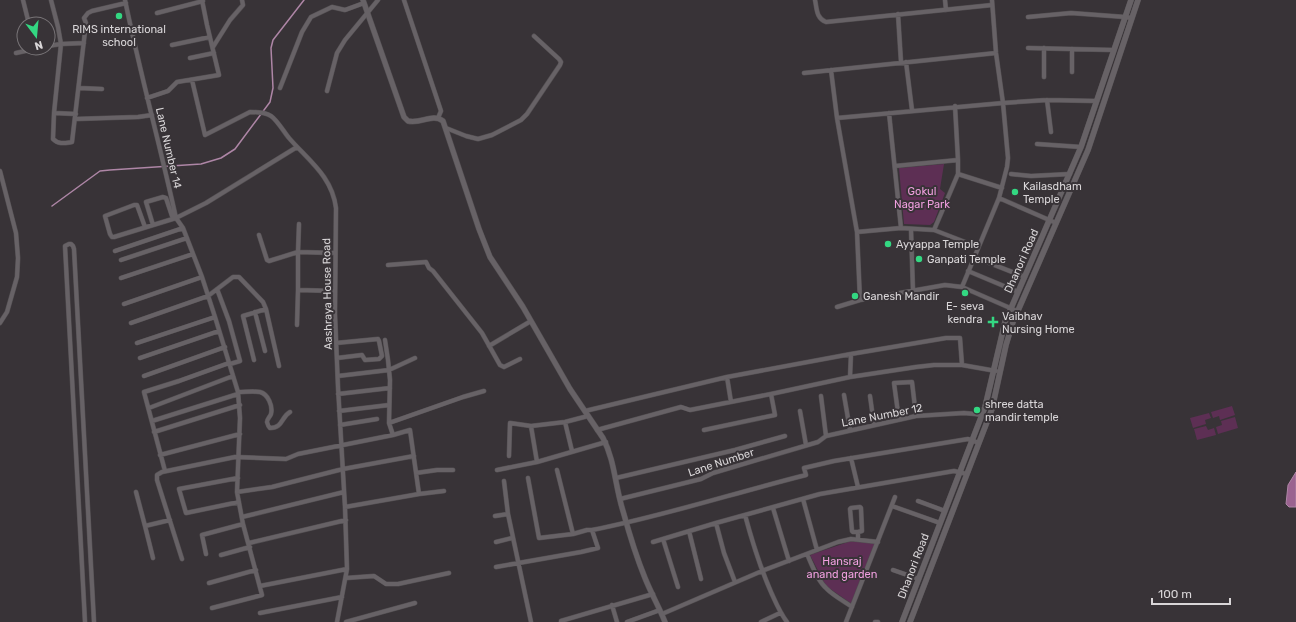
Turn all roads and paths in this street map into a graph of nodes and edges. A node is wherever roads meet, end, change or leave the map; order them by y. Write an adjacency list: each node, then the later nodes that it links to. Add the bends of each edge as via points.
1 (22, 0): 18 (street)
2 (51, 0): 25 (street)
3 (242, 0): 28 (street, via 243,5)
4 (378, 0): 16 (street)
5 (404, 0): 56 (street, via 441,111)
6 (815, 0): 17 (street, via 818,16 826,22)
7 (945, 0): 14 (street)
8 (1131, 0): 20 (main road, Dhanori Road)
9 (1138, 0): 21 (main road, Dhanori Road)
10 (203, 1): 15 (street); 22 (street)
11 (125, 2): 24 (street, via 88,13 84,18); 46 (street, Lane Number 14)
12 (364, 2): 16 (street); 43 (street, via 345,10 332,7 311,17 302,32)
13 (992, 2): 14 (street); 34 (street)
14 (946, 10): 17 (street)
15 (157, 13)
16 (368, 13): 45 (street, via 337,53); 56 (street, via 404,117 415,122)
17 (898, 14): 36 (street)
18 (27, 16)
19 (1028, 17): 20 (street, via 1071,13)
20 (1125, 17): 21 (street); 32 (main road, Dhanori Road)
21 (1132, 18): 73 (main road, Dhanori Road, via 1088,150)
22 (210, 36): 27 (street); 28 (street)
23 (534, 36): 58 (street, via 559,59 560,65 525,117 492,135 478,139)
24 (84, 43): 25 (street); 42 (street)
25 (61, 44): 26 (street); 53 (street)
26 (56, 45)
27 (172, 45)
28 (213, 47): 33 (street)
29 (1028, 48): 30 (street)
30 (1044, 48): 31 (street); 40 (street)
31 (1072, 49): 32 (street); 38 (street)
32 (1114, 50): 48 (main road, Dhanori Road)
33 (214, 53): 35 (street); 41 (street, via 219,75)
34 (996, 53): 36 (street); 49 (street)
35 (190, 58)
36 (904, 62): 37 (street); 51 (street)
37 (831, 70): 39 (street); 57 (street)
38 (1072, 72)
39 (804, 73)
40 (1044, 77)
41 (192, 80): 46 (street, via 177,82 168,91); 61 (street, Aashraya House Road, via 205,135 250,112 258,112 272,116)
42 (79, 88): 44 (street); 55 (street)
43 (280, 88)
44 (102, 89)
45 (327, 91)
46 (147, 98): 54 (street, Lane Number 14)
47 (1047, 100): 48 (street); 49 (street); 59 (street)
48 (1097, 101): 62 (main road, Dhanori Road)
49 (1003, 103): 50 (street); 69 (street, via 1008,158)
50 (955, 106): 51 (street); 63 (street)
51 (912, 110): 52 (street)
52 (890, 112): 57 (street); 64 (street)
53 (54, 113): 55 (street); 55 (street, via 53,139 56,142 72,142)
54 (152, 115): 55 (street); 71 (street, Lane Number 14)
55 (75, 116)
56 (438, 118): 58 (street, via 443,121)
57 (836, 118): 81 (street)
58 (446, 128): 111 (street, via 490,257)
59 (1051, 132)
60 (1037, 144): 62 (street)
61 (297, 147): 71 (street, via 206,203); 87 (street, Aashraya House Road, via 322,173 332,188 336,208)
62 (1081, 147): 68 (main road, Dhanori Road)
63 (958, 160): 64 (street); 66 (street)
64 (895, 166): 78 (street)
65 (0, 171): 112 (street, via 16,234 18,258 17,277 7,312)
66 (958, 174): 69 (street); 80 (street)
67 (1011, 174): 68 (street)
68 (1070, 174): 72 (main road, Dhanori Road)
69 (1002, 188): 70 (street)
70 (999, 198): 72 (street); 84 (street)
71 (174, 219): 75 (street); 75 (street, via 166,198 162,196 146,202); 77 (street, Lane Number 14)
72 (1050, 220): 73 (street); 94 (main road, Dhanori Road)
73 (1056, 223): 108 (main road, Dhanori Road)
74 (298, 224): 86 (street)
75 (153, 225): 76 (street)
76 (145, 228): 76 (street, via 112,237 105,216 137,205)
77 (183, 228): 83 (street, Lane Number 14); 85 (street)
78 (901, 228): 79 (street); 81 (street)
79 (911, 229): 80 (street); 100 (street)
80 (934, 230): 84 (street)
81 (857, 232): 103 (street)
82 (259, 235): 86 (street, via 268,262)
83 (187, 238): 88 (street, Lane Number 14); 90 (street)
84 (978, 247): 89 (street)
85 (115, 251)
86 (298, 252): 87 (street); 98 (street)
87 (335, 253): 99 (street, Aashraya House Road)
88 (193, 254): 93 (street, Lane Number 14); 95 (street)
89 (974, 257): 92 (street); 94 (street)
90 (121, 260)
91 (388, 264): 119 (street, via 426,262 475,324)
92 (968, 271): 96 (street); 101 (street)
93 (202, 277): 102 (street, Lane Number 14); 104 (street)
94 (1025, 277): 101 (main road, Dhanori Road)
95 (121, 278)
96 (962, 287): 100 (street, via 945,285); 106 (street)
97 (217, 289): 102 (street); 107 (street, via 234,277 239,277 263,302); 128 (street, via 240,361)
98 (298, 290): 99 (street); 114 (street)
99 (335, 291): 118 (street, Aashraya House Road)
100 (913, 291): 103 (street)
101 (1018, 292): 106 (main road, Dhanori Road)
102 (208, 296): 110 (street, Lane Number 14); 113 (street)
103 (860, 300): 105 (street)
104 (124, 304)
105 (837, 307)
106 (1011, 308): 108 (street); 132 (main road, Dhanori Road, via 1002,330)
107 (266, 309): 109 (street); 130 (street)
108 (1017, 311): 133 (main road, Dhanori Road)
109 (255, 312): 121 (street); 126 (street, via 243,316)
110 (215, 317): 115 (street, Lane Number 14); 117 (street)
111 (531, 321): 119 (street); 154 (street)
112 (0, 323)
113 (131, 323)
114 (297, 326)
115 (219, 331): 120 (street, Lane Number 14); 123 (street)
116 (385, 340): 131 (street)
117 (137, 343)
118 (336, 343): 124 (street, Aashraya House Road); 124 (street, via 378,338 382,356 379,359 365,360 362,354)
119 (488, 346): 127 (street, via 502,367)
120 (225, 347): 128 (street, Lane Number 14); 134 (street)
121 (265, 351)
122 (851, 354): 129 (street, via 946,338 960,338); 137 (street); 138 (street)
123 (140, 358)
124 (337, 358): 136 (street, Aashraya House Road)
125 (415, 358): 131 (street)
126 (254, 360)
127 (520, 360)
128 (230, 364): 135 (street, Lane Number 14); 152 (street, via 144,392)
129 (962, 365): 132 (street); 138 (street, via 928,365)
130 (279, 366)
131 (389, 370): 136 (street); 139 (street)
132 (993, 371): 133 (street); 144 (main road, Dhanori Road)
133 (1000, 371): 148 (main road, Dhanori Road)
134 (144, 376)
135 (233, 376): 141 (street, Lane Number 14); 152 (street)
136 (338, 376): 142 (street, Aashraya House Road)
137 (727, 377): 149 (street); 154 (street)
138 (850, 377): 143 (street)
139 (390, 388): 142 (street); 151 (street)
140 (484, 391): 165 (street)
141 (238, 393): 150 (street, Lane Number 14); 156 (street, via 259,392 267,397 271,409 267,422 270,428 280,425 285,415); 163 (street)
142 (338, 394): 153 (street, Aashraya House Road)
143 (771, 394): 149 (street); 170 (street, via 775,415)
144 (989, 394): 148 (main road); 157 (main road, Dhanori Road)
145 (844, 395): 171 (street)
146 (821, 396): 176 (street)
147 (870, 396): 167 (street)
148 (996, 396): 160 (main road, Dhanori Road)
149 (731, 402): 169 (street, via 690,410 681,408)
150 (240, 405): 172 (street); 173 (street, Lane Number 14)
151 (389, 405): 153 (street); 165 (street)
152 (149, 408): 163 (street)
153 (339, 411): 166 (street, Aashraya House Road)
154 (585, 411): 158 (street)
155 (800, 411): 180 (street)
156 (290, 412)
157 (981, 415): 159 (street, Lane Number 12, via 964,413); 160 (street, Lane Number 12); 177 (main road, Dhanori Road)
158 (588, 416): 164 (street); 169 (street)
159 (916, 416): 162 (street, Lane Number 12); 162 (street, via 912,382 894,383)
160 (989, 416): 179 (main road, Dhanori Road)
161 (377, 418): 166 (street)
162 (899, 420): 167 (street, Lane Number 12)
163 (152, 421): 172 (street)
164 (565, 422): 168 (street); 182 (street)
165 (389, 423): 174 (street)
166 (340, 425): 181 (street, Aashraya House Road)
167 (874, 425): 171 (street, Lane Number 12)
168 (530, 426): 185 (street, via 510,423); 188 (street)
169 (598, 430): 178 (street)
170 (704, 430)
171 (850, 430): 176 (street, Lane Number 12)
172 (154, 432): 183 (street)
173 (240, 434): 183 (street); 186 (street, Lane Number 14)
174 (393, 435): 181 (street); 184 (street, via 410,430)
175 (785, 436): 199 (street)
176 (826, 436): 180 (street, Lane Number, via 818,442)
177 (972, 440): 179 (street); 187 (street); 194 (main road, Dhanori Road)
178 (606, 442): 182 (street); 199 (street)
179 (979, 443): 196 (main road, Dhanori Road)
180 (806, 445): 208 (street, Lane Number, via 701,479)
181 (342, 446): 186 (street, via 298,454 286,460); 189 (street, Aashraya House Road)
182 (572, 452): 188 (street)
183 (160, 454): 193 (street)
184 (414, 456): 189 (street); 195 (street)
185 (509, 456)
186 (238, 457): 193 (street); 197 (street, Lane Number 14)
187 (851, 458): 201 (street); 222 (street, via 804,468 806,476)
188 (537, 462): 191 (street)
189 (343, 469): 204 (street, via 272,487); 205 (street, Aashraya House Road)
190 (453, 470): 195 (street)
191 (497, 470)
192 (557, 470): 231 (street)
193 (165, 471): 220 (street, via 157,475)
194 (960, 472): 196 (street); 201 (street); 215 (main road, Dhanori Road)
195 (416, 473): 206 (street)
196 (966, 474): 232 (main road, Dhanori Road)
197 (238, 478): 204 (street, Lane Number 14); 211 (street, via 179,489 186,513)
198 (528, 478): 231 (street, via 539,538)
199 (616, 478): 208 (street)
200 (504, 481): 216 (street)
201 (858, 487): 209 (street)
202 (444, 491): 206 (street)
203 (136, 492): 226 (street)
204 (237, 492): 211 (street, Lane Number 14)
205 (344, 492): 213 (street, Aashraya House Road); 219 (street)
206 (419, 494): 213 (street)
207 (895, 498): 212 (street)
208 (620, 499): 222 (street)
209 (803, 499): 214 (street); 240 (street)
210 (918, 501): 215 (street)
211 (239, 502): 219 (street, Lane Number 14)
212 (892, 506): 224 (street); 238 (street)
213 (345, 507): 221 (street, Aashraya House Road)
214 (773, 508): 217 (street); 246 (street)
215 (945, 511): 224 (main road, Dhanori Road)
216 (508, 514): 218 (street); 233 (street)
217 (745, 515): 223 (street); 252 (street)
218 (494, 516)
219 (242, 517): 225 (street, Lane Number 14)
220 (170, 520): 226 (street); 245 (street)
221 (346, 520): 239 (street); 249 (street, Aashraya House Road)
222 (626, 523): 227 (street); 261 (street)
223 (716, 523): 228 (street); 257 (street)
224 (940, 523): 230 (main road, Dhanori Road)
225 (243, 524): 239 (street, Lane Number 14); 241 (street, via 202,535)
226 (145, 526): 244 (street)
227 (592, 530): 231 (street); 247 (street, via 598,548)
228 (689, 531): 234 (street); 255 (street)
229 (858, 532): 229 (street, via 862,532 860,507 850,509 852,531); 235 (street)
230 (936, 533): 232 (street); 256 (main road, Dhanori Road)
231 (573, 534)
232 (943, 535): 285 (main road, Dhanori Road)
233 (512, 538): 236 (street); 247 (street)
234 (663, 539): 237 (street); 260 (street)
235 (858, 539): 238 (street); 240 (street, via 838,542)
236 (496, 542)
237 (652, 542)
238 (878, 542): 265 (street)
239 (250, 545): 243 (street); 250 (street, Lane Number 14)
240 (816, 550): 242 (street)
241 (206, 554)
242 (807, 554): 246 (street); 265 (street, via 824,586)
243 (221, 555)
244 (153, 558)
245 (182, 559)
246 (789, 561): 252 (street)
247 (518, 563): 248 (street); 274 (street)
248 (496, 567)
249 (347, 569): 254 (street, Aashraya House Road); 259 (street)
250 (256, 570): 258 (street); 259 (street, Lane Number 14)
251 (893, 570): 256 (street)
252 (762, 571): 257 (street); 269 (street)
253 (449, 573): 254 (street, via 398,584 386,584 374,576)
254 (346, 578): 262 (street, Aashraya House Road)
255 (702, 579)
256 (919, 579): 284 (main road, Dhanori Road)
257 (735, 582): 267 (street)
258 (209, 583)
259 (260, 586): 266 (street, via 262,595)
260 (678, 587)
261 (653, 594): 264 (street); 267 (street)
262 (342, 597): 268 (street); 272 (street, Aashraya House Road)
263 (415, 604): 273 (street)
264 (612, 606): 275 (street); 276 (street)
265 (852, 607): 281 (street)
266 (212, 608)
267 (661, 612): 277 (street); 278 (street)
268 (260, 613)
269 (780, 614): 279 (street); 280 (street)
270 (85, 622): 271 (street, via 66,246 69,244 74,249)
271 (94, 622)
272 (337, 622)
273 (346, 622)
274 (531, 622)
275 (561, 622)
276 (617, 622)
277 (626, 622)
278 (665, 622)
279 (761, 622)
280 (787, 622)
281 (846, 622)
282 (874, 622): 283 (street)
283 (878, 622)
284 (902, 622)
285 (910, 622)

